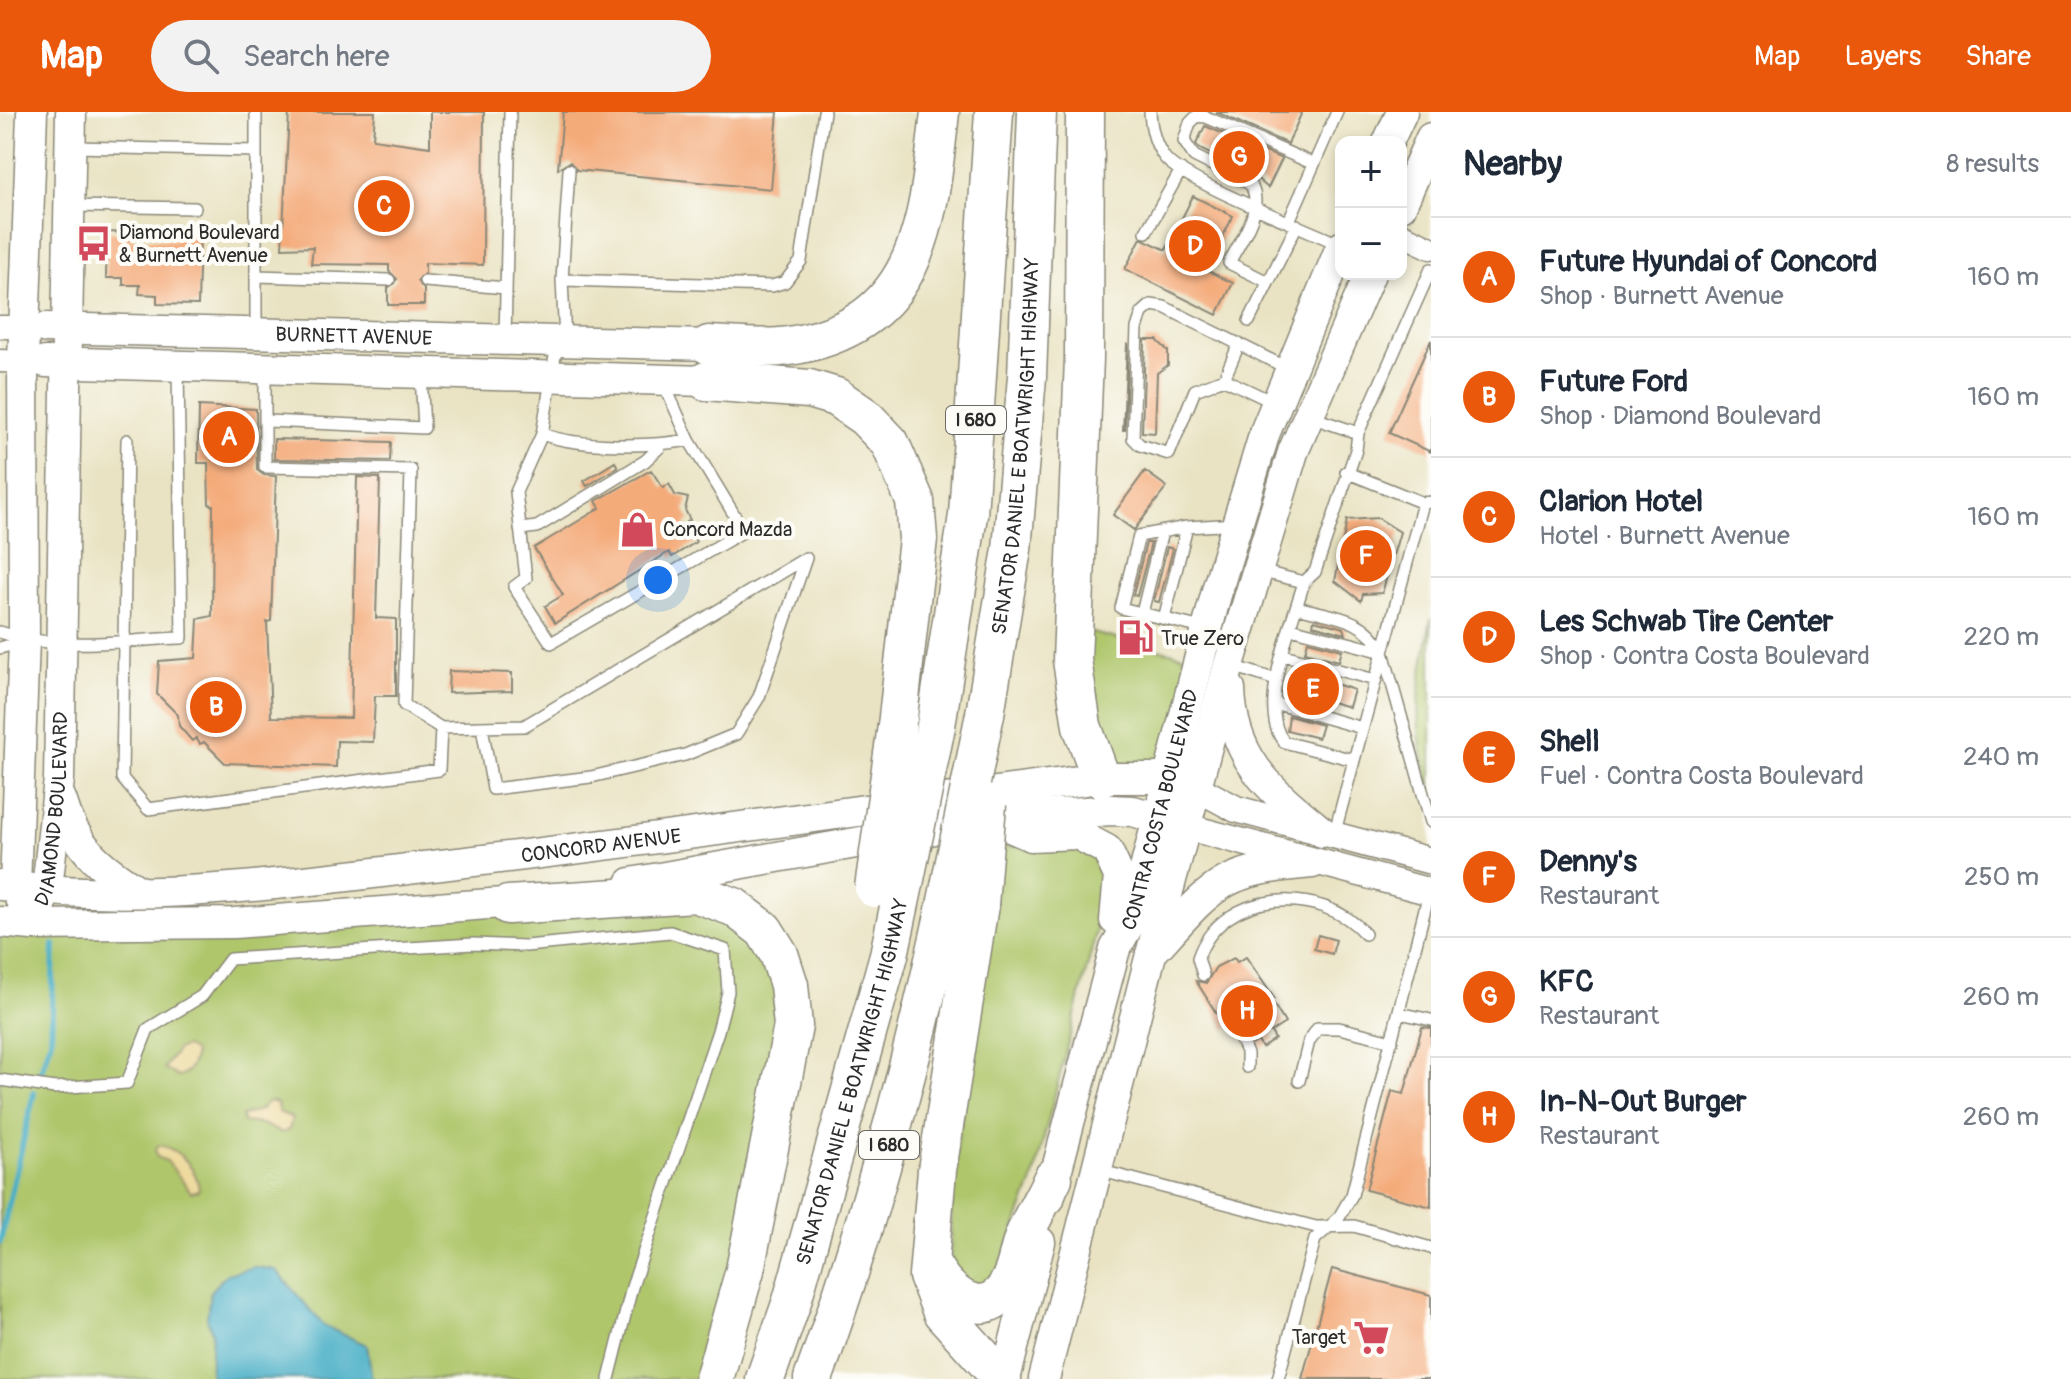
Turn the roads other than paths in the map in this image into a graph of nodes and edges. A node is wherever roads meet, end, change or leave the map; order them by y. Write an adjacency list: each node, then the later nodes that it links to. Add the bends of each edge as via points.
1 (32, 112): 40 (main road, DIAMOND BOULEVARD)
2 (71, 112): 15 (main road, DIAMOND BOULEVARD)
3 (256, 112): 16 (lane)
4 (510, 112): 38 (lane)
5 (824, 112): 33 (lane, via 801,261 785,282 772,286)
6 (940, 112): 48 (highway, via 920,243 882,305 858,324 826,338)
7 (994, 112): 103 (highway, SENATOR DANIEL E BOATWRIGHT HIGHWAY / I 680, bridge, via 968,515 936,726)
8 (1037, 112): 108 (highway, SENATOR DANIEL E BOATWRIGHT HIGHWAY / I 680, bridge, via 1027,377 1014,518)
9 (1085, 112): 91 (highway, via 1084,358 1072,660 1082,726)
10 (1150, 112): 19 (lane, via 1151,132 1166,160)
11 (1337, 112): 17 (lane)
12 (1402, 112): 13 (main road)
13 (1391, 136)
14 (1431, 138): 20 (main road)
15 (70, 147): 16 (lane); 21 (main road, DIAMOND BOULEVARD)
16 (256, 151): 31 (lane)
17 (1314, 164): 22 (lane, via 1197,116 1185,134 1187,149 1250,184); 24 (lane)
18 (569, 170): 33 (lane)
19 (1181, 170): 22 (lane); 25 (lane)
20 (1407, 192)
21 (68, 206): 23 (lane); 41 (main road, DIAMOND BOULEVARD)
22 (1256, 206): 24 (lane); 37 (lane, via 1229,263)
23 (195, 208)
24 (1293, 223): 27 (lane); 37 (lane)
25 (1146, 232)
26 (1407, 237): 28 (street)
27 (1335, 243)
28 (1431, 248)
29 (1335, 261): 52 (main road, CONTRA COSTA BOULEVARD)
30 (1431, 269): 60 (lane)
31 (256, 276): 32 (lane); 42 (lane)
32 (389, 280)
33 (562, 280): 44 (lane)
34 (1343, 280): 50 (main road, via 1318,335)
35 (1367, 280): 50 (main road, CONTRA COSTA BOULEVARD)
36 (425, 281): 38 (lane)
37 (1268, 282): 39 (lane)
38 (506, 288): 43 (lane)
39 (1249, 321)
40 (12, 327): 41 (main road, BURNETT AVENUE); 46 (main road, DIAMOND BOULEVARD)
41 (65, 328): 42 (main road, BURNETT AVENUE); 47 (main road, DIAMOND BOULEVARD)
42 (256, 333): 43 (main road, BURNETT AVENUE)
43 (505, 340): 44 (main road, BURNETT AVENUE)
44 (561, 341): 48 (main road, BURNETT AVENUE); 54 (lane)
45 (1239, 344): 52 (lane); 55 (lane); 55 (lane, via 1151,305 1137,328 1133,438 1169,454 1195,390)
46 (11, 362): 47 (main road, BURNETT AVENUE); 78 (main road, DIAMOND BOULEVARD)
47 (65, 363): 49 (main road, BURNETT AVENUE); 80 (main road, DIAMOND BOULEVARD)
48 (708, 363): 56 (main road, BURNETT AVENUE); 103 (highway, bridge, via 836,397 890,443 915,501 918,539 897,726)
49 (178, 366): 51 (main road, BURNETT AVENUE); 79 (lane, via 182,638)
50 (1328, 366): 58 (main road, CONTRA COSTA BOULEVARD)
51 (265, 368): 53 (main road, BURNETT AVENUE); 59 (lane)
52 (1290, 370): 57 (main road, CONTRA COSTA BOULEVARD)
53 (421, 373): 54 (main road, BURNETT AVENUE); 59 (lane, via 424,428)
54 (554, 377): 56 (main road, BURNETT AVENUE); 61 (lane)
55 (1224, 379): 57 (lane)
56 (662, 380): 63 (lane)
57 (1276, 403): 67 (main road, CONTRA COSTA BOULEVARD)
58 (1307, 415): 60 (lane); 71 (main road, CONTRA COSTA BOULEVARD)
59 (267, 421): 88 (lane, via 265,467 411,470 404,705)
60 (1358, 433): 65 (lane)
61 (542, 434): 64 (lane, via 558,440); 69 (lane, via 516,492)
62 (127, 440): 79 (lane)
63 (689, 440): 64 (lane); 69 (lane, via 744,531 551,643 514,587 526,578)
64 (662, 445): 69 (lane, via 645,461 537,527)
65 (1346, 472): 66 (lane); 72 (lane, via 1315,572)
66 (1427, 503): 81 (lane)
67 (1237, 524): 68 (lane); 77 (main road, CONTRA COSTA BOULEVARD)
68 (1187, 527): 70 (lane); 75 (lane)
69 (520, 529)
70 (1162, 532): 74 (lane); 74 (lane, via 1139,536 1135,550 1121,608)
71 (1259, 571): 72 (lane); 83 (main road, CONTRA COSTA BOULEVARD)
72 (1304, 582): 73 (lane)
73 (1297, 607): 76 (lane); 81 (lane, via 1369,628)
74 (1142, 613): 75 (lane)
75 (1164, 619): 77 (lane)
76 (1291, 628): 81 (lane); 82 (lane)
77 (1207, 629): 92 (main road, CONTRA COSTA BOULEVARD)
78 (8, 640): 80 (lane); 102 (main road, DIAMOND BOULEVARD)
79 (125, 640): 80 (lane); 88 (lane, via 122,778 148,809 439,770)
80 (61, 643): 93 (main road, DIAMOND BOULEVARD)
81 (1383, 652): 85 (lane); 97 (lane)
82 (1284, 655): 84 (lane); 85 (lane)
83 (1229, 665): 84 (lane); 94 (main road, CONTRA COSTA BOULEVARD); 99 (main road, via 1231,720 1247,758 1270,788)
84 (1276, 680): 86 (lane)
85 (1375, 680): 89 (lane)
86 (1274, 703): 89 (lane); 90 (lane, via 1274,725 1284,742)
87 (482, 727): 87 (lane, via 493,789 591,777 685,755 736,734 759,697 806,558 524,726); 88 (lane)
88 (441, 728)
89 (1362, 728): 90 (lane)
90 (1354, 760): 99 (lane)
91 (1101, 778): 92 (main road, CONCORD AVENUE); 105 (main road, CONCORD AVENUE, via 502,858 237,889)
92 (1169, 778): 94 (main road, CONCORD AVENUE); 95 (main road, CONTRA COSTA BOULEVARD)
93 (58, 787): 104 (main road, DIAMOND BOULEVARD); 105 (main road, via 78,843 105,870)
94 (1197, 788): 98 (main road, CONTRA COSTA BOULEVARD); 99 (street, via 1236,809)
95 (1158, 817): 96 (main road, CONCORD AVENUE, via 1092,809); 98 (main road, CONCORD AVENUE); 112 (main road, CONTRA COSTA BOULEVARD, via 1132,919)
96 (991, 819): 107 (main road, CONCORD AVENUE); 112 (main road, via 1031,836 1077,834 1107,850 1119,876)
97 (1431, 822)
98 (1187, 827): 101 (street); 113 (main road, CONTRA COSTA BOULEVARD)
99 (1328, 834): 100 (street)
100 (1431, 861)
101 (1312, 863): 106 (street); 113 (main road, via 1264,867 1228,878 1203,897)
102 (8, 886): 104 (main road, CONCORD AVENUE); 110 (main road, DIAMOND BOULEVARD)
103 (889, 886): 129 (highway, SENATOR DANIEL E BOATWRIGHT HIGHWAY / I 680, via 889,955 792,1301)
104 (47, 889): 105 (main road, CONCORD AVENUE); 110 (main road, DIAMOND BOULEVARD)
105 (139, 891)
106 (1431, 891): 115 (lane)
107 (508, 905): 110 (main road, CONCORD AVENUE, via 234,923); 128 (highway, via 695,893 734,907 764,930 779,954 793,1026 745,1270)
108 (963, 906): 126 (highway); 130 (highway, SENATOR DANIEL E BOATWRIGHT HIGHWAY / I 680)
109 (0, 922): 110 (main road, CONCORD AVENUE)
110 (32, 925)
111 (1365, 934): 114 (lane, via 1350,916 1282,899 1259,901 1227,917 1208,937 1198,958)
112 (1115, 949): 123 (main road, CONTRA COSTA BOULEVARD)
113 (1151, 954): 122 (main road, CONTRA COSTA BOULEVARD)
114 (1203, 975)
115 (1400, 1013): 116 (lane); 118 (lane)
116 (1431, 1020)
117 (1235, 1027): 119 (lane)
118 (1392, 1041): 121 (lane, via 1318,1028 1309,1041); 124 (lane, via 1352,1195)
119 (1247, 1067)
120 (0, 1080): 127 (lane, via 55,1088 127,1083 148,1029 202,996 230,959 473,944 526,946 670,932 725,950 728,992 718,1031 632,1287)
121 (1299, 1081)
122 (1097, 1170): 124 (lane); 132 (main road, CONTRA COSTA BOULEVARD)
123 (1053, 1178): 126 (highway, via 1023,1238 1013,1275 990,1302 973,1304 957,1297); 131 (main road, CONTRA COSTA BOULEVARD)
124 (1330, 1228): 125 (lane, via 1354,1226); 133 (lane, via 1315,1239)
125 (1431, 1248)
126 (928, 1258): 131 (highway, via 928,1276 942,1312)
127 (609, 1379)
128 (714, 1379)
129 (765, 1379)
130 (813, 1379)
131 (1004, 1379)
132 (1044, 1379)
133 (1278, 1379)

